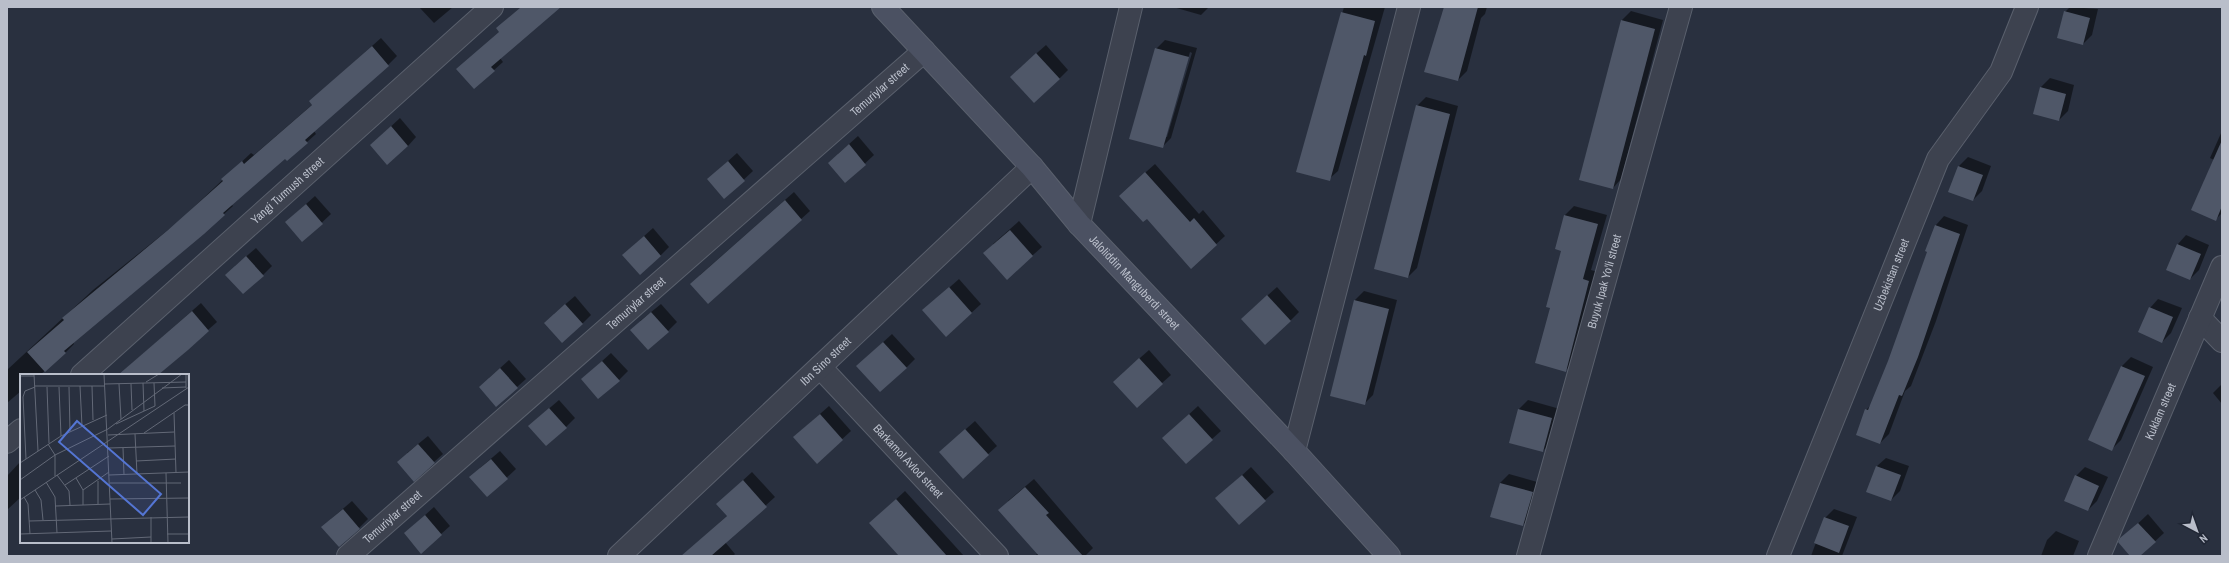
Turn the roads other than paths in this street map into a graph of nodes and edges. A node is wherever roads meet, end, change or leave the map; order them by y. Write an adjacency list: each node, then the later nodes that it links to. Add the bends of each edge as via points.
1 (492, 7): 14 (street, Yangi Turmush street)
2 (883, 7): 7 (street, Jaloliddin Manguberdi street)
3 (1131, 7): 9 (street)
4 (1409, 7): 17 (street)
5 (1681, 7): 22 (street, Buyuk Ipak Yo'li street)
6 (2027, 7): 23 (street, Uzbekistan street, via 2001,72 1938,159)
7 (924, 51): 8 (street, Jaloliddin Manguberdi street); 19 (street, Temuriylar street)
8 (1032, 167): 9 (street, Jaloliddin Manguberdi street); 13 (street, Ibn Sino street)
9 (1079, 224): 17 (street, Jaloliddin Manguberdi street)
10 (2222, 267): 11 (street, Kuklam street)
11 (2200, 318): 12 (street); 24 (street, Kuklam street)
12 (2222, 341)
13 (820, 367): 18 (street, Ibn Sino street); 20 (street, Barkamol Avlod street)
14 (83, 374)
15 (20, 431): 16 (street)
16 (7, 442)
17 (1294, 451): 21 (street, Jaloliddin Manguberdi street)
18 (626, 554)
19 (348, 556)
20 (997, 556)
21 (1389, 556)
22 (1528, 556)
23 (1778, 556)
24 (2099, 556)

